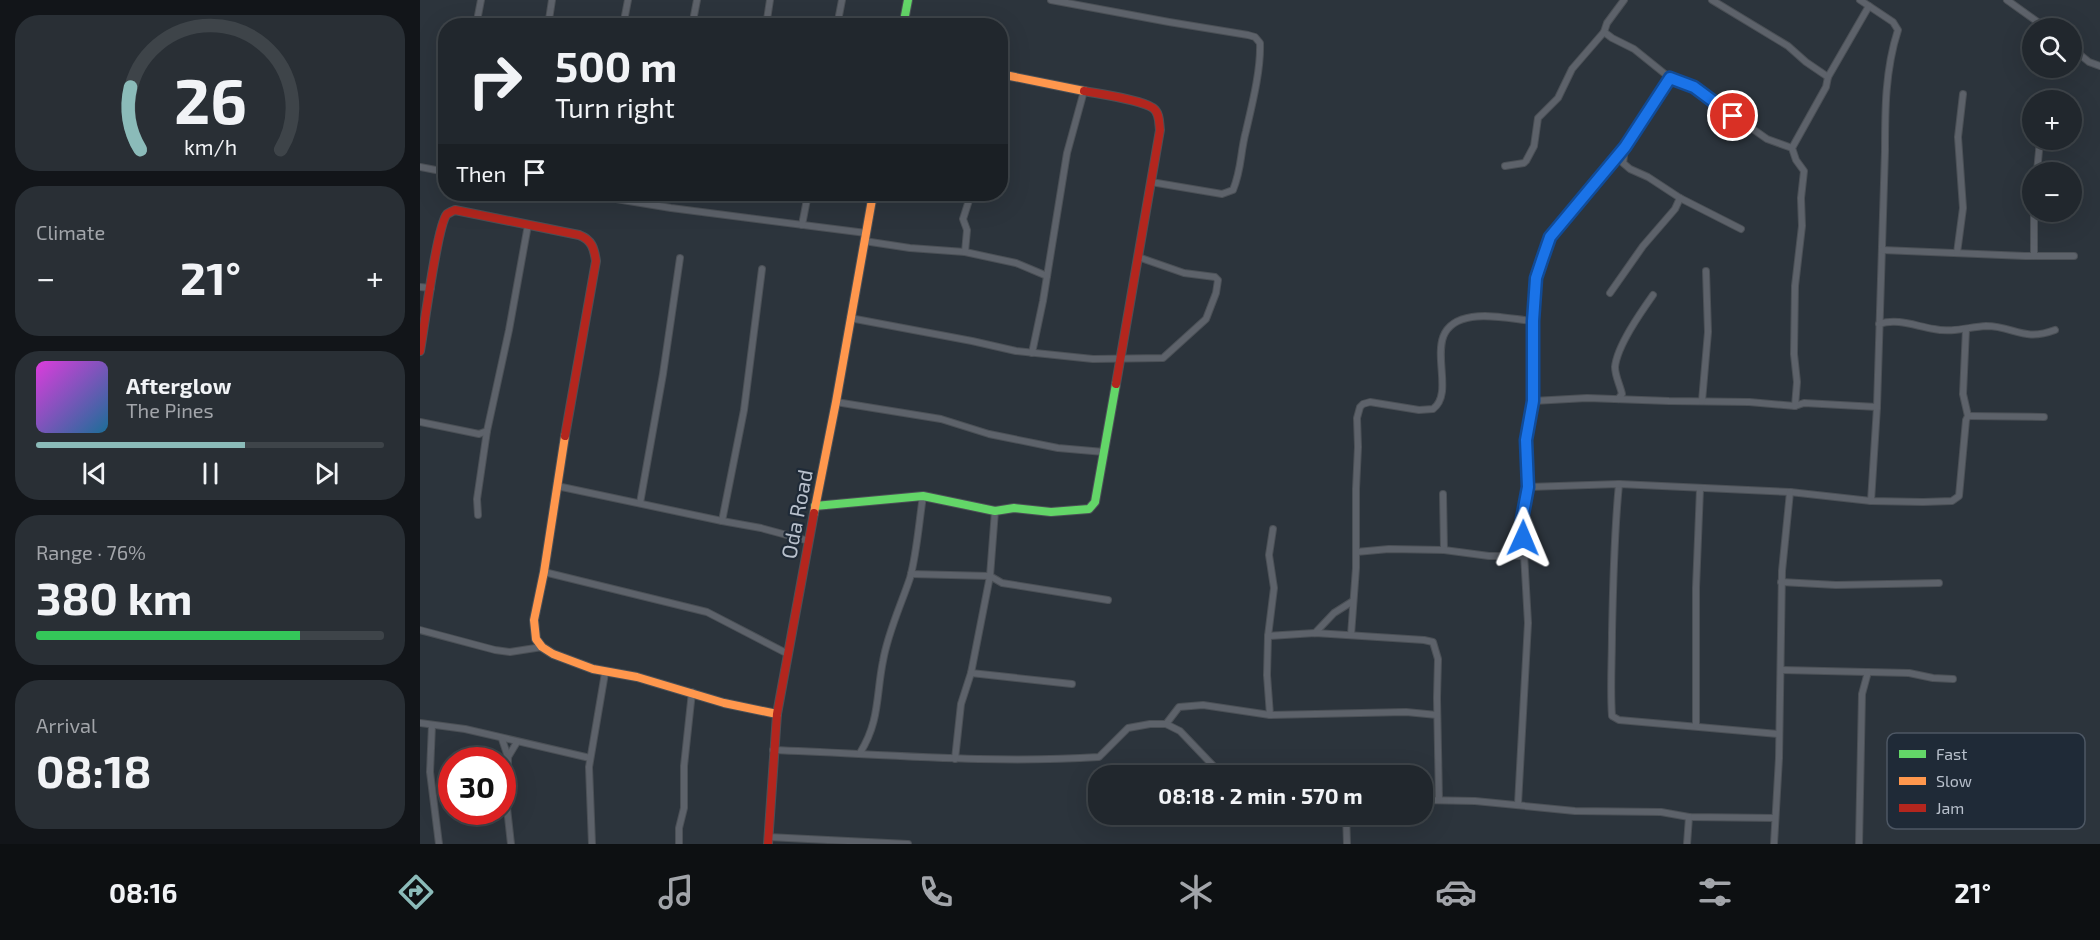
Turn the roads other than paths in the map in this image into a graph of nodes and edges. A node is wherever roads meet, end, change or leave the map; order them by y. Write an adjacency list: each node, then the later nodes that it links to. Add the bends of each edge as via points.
1 (481, 0): 14 (street)
2 (552, 0): 15 (street)
3 (628, 0): 16 (street)
4 (697, 0): 17 (street)
5 (770, 0): 18 (street)
6 (842, 0): 19 (street)
7 (908, 0): 20 (street)
8 (1051, 0): 35 (street, via 1248,35 1260,43 1240,172 1233,190 1222,194)
9 (1624, 0): 22 (street)
10 (1712, 0): 26 (street, via 1788,46)
11 (1860, 0): 13 (street)
12 (2007, 0): 21 (street)
13 (1869, 6): 26 (street); 46 (street, via 1898,30 1888,70 1884,116)
14 (478, 18)
15 (549, 18)
16 (625, 18)
17 (694, 18)
18 (767, 18)
19 (839, 18)
20 (905, 18)
21 (2032, 18)
22 (1604, 32): 27 (street, via 1634,49); 32 (street, via 1572,69 1558,98 1538,118 1533,146 1524,164)
23 (2082, 56): 24 (street)
24 (2100, 66)
25 (1008, 76): 28 (street)
26 (1828, 77): 31 (street)
27 (1670, 78): 30 (street); 31 (street, via 1694,87 1767,138)
28 (1084, 91): 35 (street, via 1156,110 1160,130); 55 (street, via 1066,153)
29 (1963, 94): 48 (street, via 1958,136 1963,208)
30 (1625, 147): 36 (street, via 1626,167); 61 (street, via 1550,237 1536,278)
31 (1792, 148): 72 (street, via 1804,171 1795,286)
32 (1505, 166)
33 (420, 167): 34 (street)
34 (438, 170)
35 (1151, 182): 51 (street)
36 (1680, 198): 44 (street); 58 (street)
37 (631, 201): 43 (street)
38 (807, 201): 43 (street)
39 (872, 201): 45 (street, Oda Road)
40 (969, 201): 47 (street, via 963,219 967,230)
41 (2034, 222): 49 (street)
42 (528, 225): 57 (street, via 456,210 447,213); 77 (street); 80 (street, via 579,235 591,242 596,254)
43 (802, 225): 45 (street)
44 (1741, 229)
45 (865, 237): 47 (street, via 910,248); 60 (street, Oda Road)
46 (1882, 250): 48 (street); 62 (street)
47 (965, 252): 55 (street, via 1016,263)
48 (1957, 254): 49 (street)
49 (2034, 256): 50 (street)
50 (2074, 256)
51 (1138, 257): 67 (street); 67 (street, via 1177,272 1215,277 1217,288 1206,319 1168,355 1160,359)
52 (680, 258): 87 (street)
53 (762, 269): 91 (street, via 744,410)
54 (1706, 271): 70 (street, via 1708,332)
55 (1047, 276): 66 (street)
56 (420, 287): 57 (street)
57 (431, 288): 65 (street)
58 (1610, 293)
59 (1653, 295): 68 (street, via 1632,326 1615,365 1622,394)
60 (850, 318): 66 (street); 71 (street, Oda Road)
61 (1533, 321): 69 (street); 95 (street, via 1474,317 1456,322 1441,342 1442,392 1432,409 1370,402 1360,407 1356,424)
62 (1879, 324): 63 (street, via 1900,321 1935,330); 73 (street)
63 (1966, 329): 64 (street, via 1996,327 2024,335); 74 (street, via 1964,394)
64 (2055, 330)
65 (420, 351)
66 (1032, 353): 67 (street, via 1093,360)
67 (1122, 358): 78 (street)
68 (1618, 399): 69 (street); 70 (street)
69 (1533, 401): 81 (street, via 1526,440)
70 (1702, 401): 72 (street)
71 (837, 402): 78 (street, via 940,419 1048,446); 88 (street, Oda Road)
72 (1795, 406): 73 (street, via 1804,403)
73 (1877, 407): 86 (street)
74 (1968, 416): 75 (street); 86 (street, via 1958,498)
75 (2044, 417)
76 (420, 422): 77 (street, via 479,434)
77 (487, 431): 90 (street)
78 (1104, 452): 89 (street, via 1095,502 1089,509)
79 (1619, 484): 81 (street); 82 (street); 125 (street, via 1613,540 1612,716 1672,726)
80 (557, 486): 87 (street); 97 (street)
81 (1528, 487): 96 (street, via 1522,519)
82 (1700, 489): 83 (street); 125 (street)
83 (1790, 492): 86 (street); 100 (street)
84 (1443, 494): 94 (street)
85 (923, 496): 88 (street); 89 (street); 98 (street)
86 (1871, 501)
87 (640, 503): 91 (street)
88 (815, 506): 93 (street, Oda Road)
89 (995, 511): 99 (street)
90 (478, 515)
91 (722, 521): 93 (street)
92 (1273, 529): 107 (street, via 1269,555 1274,588)
93 (809, 541): 109 (street, Oda Road)
94 (1444, 550): 95 (street); 96 (street)
95 (1356, 552): 103 (street)
96 (1525, 556): 138 (street, via 1528,623)
97 (544, 572): 108 (street, via 534,620); 109 (street, via 707,612)
98 (911, 574): 99 (street); 132 (street, via 882,661 873,726)
99 (990, 576): 102 (street, via 1002,583); 114 (street)
100 (1781, 582): 101 (street); 110 (street)
101 (1939, 583)
102 (1108, 600)
103 (1353, 601): 105 (street, via 1334,613); 106 (street)
104 (420, 630): 108 (street, via 495,650)
105 (1315, 633): 106 (street); 107 (street)
106 (1351, 635): 121 (street, via 1433,642 1438,659)
107 (1268, 636): 120 (street)
108 (542, 647): 113 (street)
109 (788, 654): 119 (street, Oda Road)
110 (1782, 670): 111 (street); 126 (street)
111 (1857, 672): 112 (street); 116 (street)
112 (1868, 672): 115 (street); 116 (street)
113 (606, 673): 118 (street); 133 (street)
114 (971, 673): 117 (street); 134 (street, via 961,704)
115 (1953, 679)
116 (1865, 682): 153 (street)
117 (1072, 684)
118 (692, 692): 119 (street); 147 (street)
119 (777, 714): 131 (street, Oda Road)
120 (1270, 715): 121 (street); 123 (street, via 1203,705 1179,707)
121 (1437, 715): 137 (street)
122 (420, 723): 124 (street)
123 (1166, 724): 134 (street, via 1128,728 1099,757); 135 (street, via 1180,731)
124 (432, 725): 127 (street); 144 (street, via 430,772)
125 (1696, 725): 126 (street)
126 (1778, 734): 140 (street)
127 (502, 739): 128 (street); 129 (street)
128 (517, 742): 130 (street); 133 (street)
129 (505, 747)
130 (514, 747)
131 (773, 750): 132 (street); 143 (street, Oda Road)
132 (860, 753): 134 (street)
133 (590, 759): 146 (street)
134 (955, 759)
135 (1212, 765)
136 (1433, 800): 137 (street)
137 (1439, 800): 138 (street)
138 (1518, 804): 139 (street)
139 (1689, 817): 140 (street); 151 (street)
140 (1775, 818): 152 (street)
141 (509, 825): 145 (street)
142 (1346, 825): 150 (street)
143 (768, 840): 148 (street)
144 (439, 844)
145 (511, 844)
146 (592, 844)
147 (678, 844)
148 (896, 844): 149 (street)
149 (908, 844)
150 (1347, 844)
151 (1687, 844)
152 (1774, 844)
153 (1859, 844)

